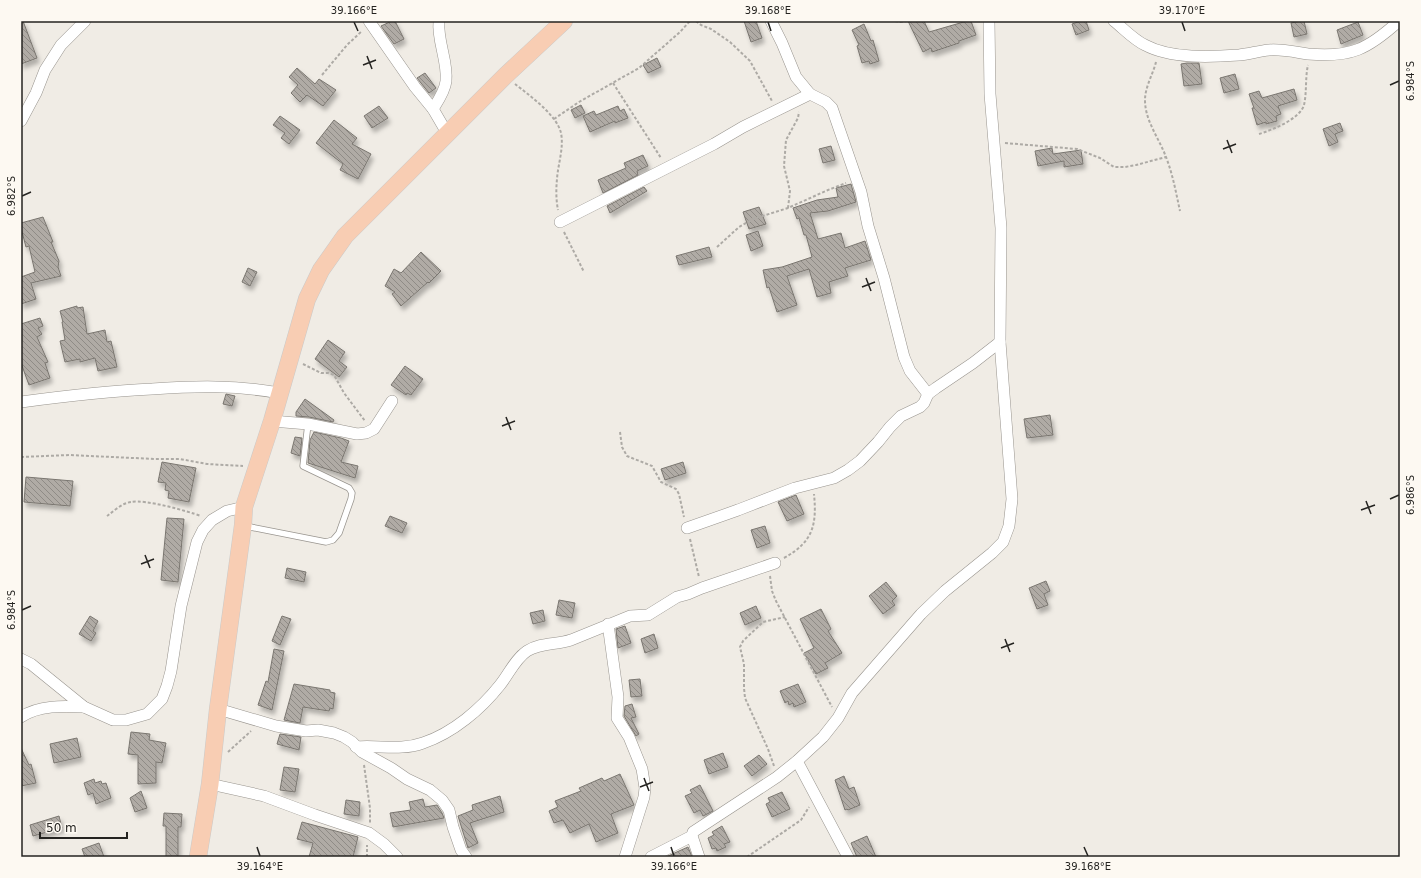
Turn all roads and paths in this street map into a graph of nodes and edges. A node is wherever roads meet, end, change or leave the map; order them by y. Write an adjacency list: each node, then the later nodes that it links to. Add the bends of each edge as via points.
1 (85, 21): 25 (street, via 61,45 45,70)
2 (439, 21): 22 (street, via 446,79)
3 (564, 21): 19 (main road)
4 (690, 21): 20 (path, via 638,68)
5 (696, 21): 23 (path, via 730,42 750,61)
6 (771, 21): 21 (street)
7 (895, 21): 8 (path)
8 (906, 21)
9 (989, 21): 28 (street, via 990,94)
10 (1114, 21): 14 (street)
11 (1386, 21): 15 (street)
12 (1399, 21): 15 (street)
13 (370, 22): 18 (path); 22 (street)
14 (1126, 25): 16 (street, via 1145,45)
15 (1383, 36): 17 (street, via 1351,53)
16 (1159, 51): 17 (street, via 1216,56 1269,50); 29 (path, via 1145,99 1146,113)
17 (1311, 54): 27 (path, via 1301,112 1295,118)
18 (322, 75)
19 (505, 76): 24 (path); 26 (main road)
20 (613, 83): 24 (path); 30 (path)
21 (805, 97): 23 (street); 31 (street, via 826,102 832,108); 32 (path, via 798,118 786,140 784,166 790,191)
22 (433, 110): 26 (street)
23 (776, 111): 30 (street)
24 (554, 119): 34 (path, via 561,132 557,179)
25 (21, 121)
26 (448, 133): 38 (main road, via 345,236 321,270 307,299)
27 (1259, 134)
28 (994, 142): 29 (path, via 1076,149 1114,166 1125,167); 37 (street, via 1001,228)
29 (1166, 156): 33 (path)
30 (667, 167): 34 (street)
31 (857, 179): 32 (path); 40 (street, via 904,357 910,371)
32 (788, 208): 35 (path, via 753,219)
33 (1180, 211)
34 (560, 222): 36 (path)
35 (717, 247)
36 (584, 272)
37 (1000, 342): 40 (street); 63 (street, via 1012,499 1009,526 1002,542 992,553 920,614 852,693)
38 (290, 356): 39 (main road); 45 (path, via 321,373 334,375 344,393)
39 (279, 393): 42 (street, via 233,386 176,387 82,393); 43 (main road)
40 (928, 394): 49 (street, via 920,407 894,422 860,461 834,478)
41 (392, 401): 45 (street)
42 (21, 402)
43 (272, 421): 44 (street); 48 (main road)
44 (308, 424): 45 (street, via 357,434); 53 (lane, via 302,466 349,488 352,493 339,533 333,540 326,542)
45 (372, 430)
46 (620, 432): 54 (path, via 622,447 627,456 652,466 661,482 676,488)
47 (21, 457): 48 (path, via 69,455 180,459 207,464)
48 (256, 466): 50 (main road)
49 (824, 481): 54 (street, via 795,488); 55 (path, via 814,492 815,518 812,531 795,552)
50 (244, 507): 52 (street, via 227,511); 53 (main road)
51 (107, 516): 52 (path, via 131,502 163,506)
52 (212, 520): 60 (street, via 203,530 198,542 181,606 171,671 162,699 147,714 126,720 113,720)
53 (243, 525): 61 (main road)
54 (687, 528): 56 (path)
55 (775, 563): 56 (street); 57 (path, via 770,571 772,591)
56 (702, 588): 58 (street, via 671,600 648,615 635,615)
57 (786, 617): 63 (path); 68 (path, via 763,622 742,641 740,647 744,664 745,698 768,749)
58 (608, 624): 65 (street, via 571,640 543,644 528,651 522,655 486,701 432,740 402,748 368,746); 76 (street, via 618,697 617,718 635,750 645,788)
59 (21, 658): 60 (street, via 32,664)
60 (84, 707): 62 (street, via 45,708)
61 (218, 708): 64 (street); 67 (main road)
62 (21, 717)
63 (838, 718): 66 (street, via 823,738)
64 (259, 722): 65 (street, via 306,731 334,733 344,737); 67 (path, via 227,754)
65 (359, 750): 71 (path, via 370,808); 75 (street, via 430,790 442,800 449,810 453,827)
66 (797, 761): 68 (street); 70 (street)
67 (213, 763): 69 (main road)
68 (777, 777): 72 (street, via 698,828)
69 (210, 784): 71 (street, via 264,796); 73 (main road)
70 (815, 795): 79 (path, via 801,820); 80 (street)
71 (369, 833): 74 (street)
72 (692, 836): 77 (street); 78 (street)
73 (198, 857)
74 (397, 857)
75 (466, 857)
76 (625, 857)
77 (651, 857)
78 (698, 857)
79 (747, 857)
80 (848, 857)

